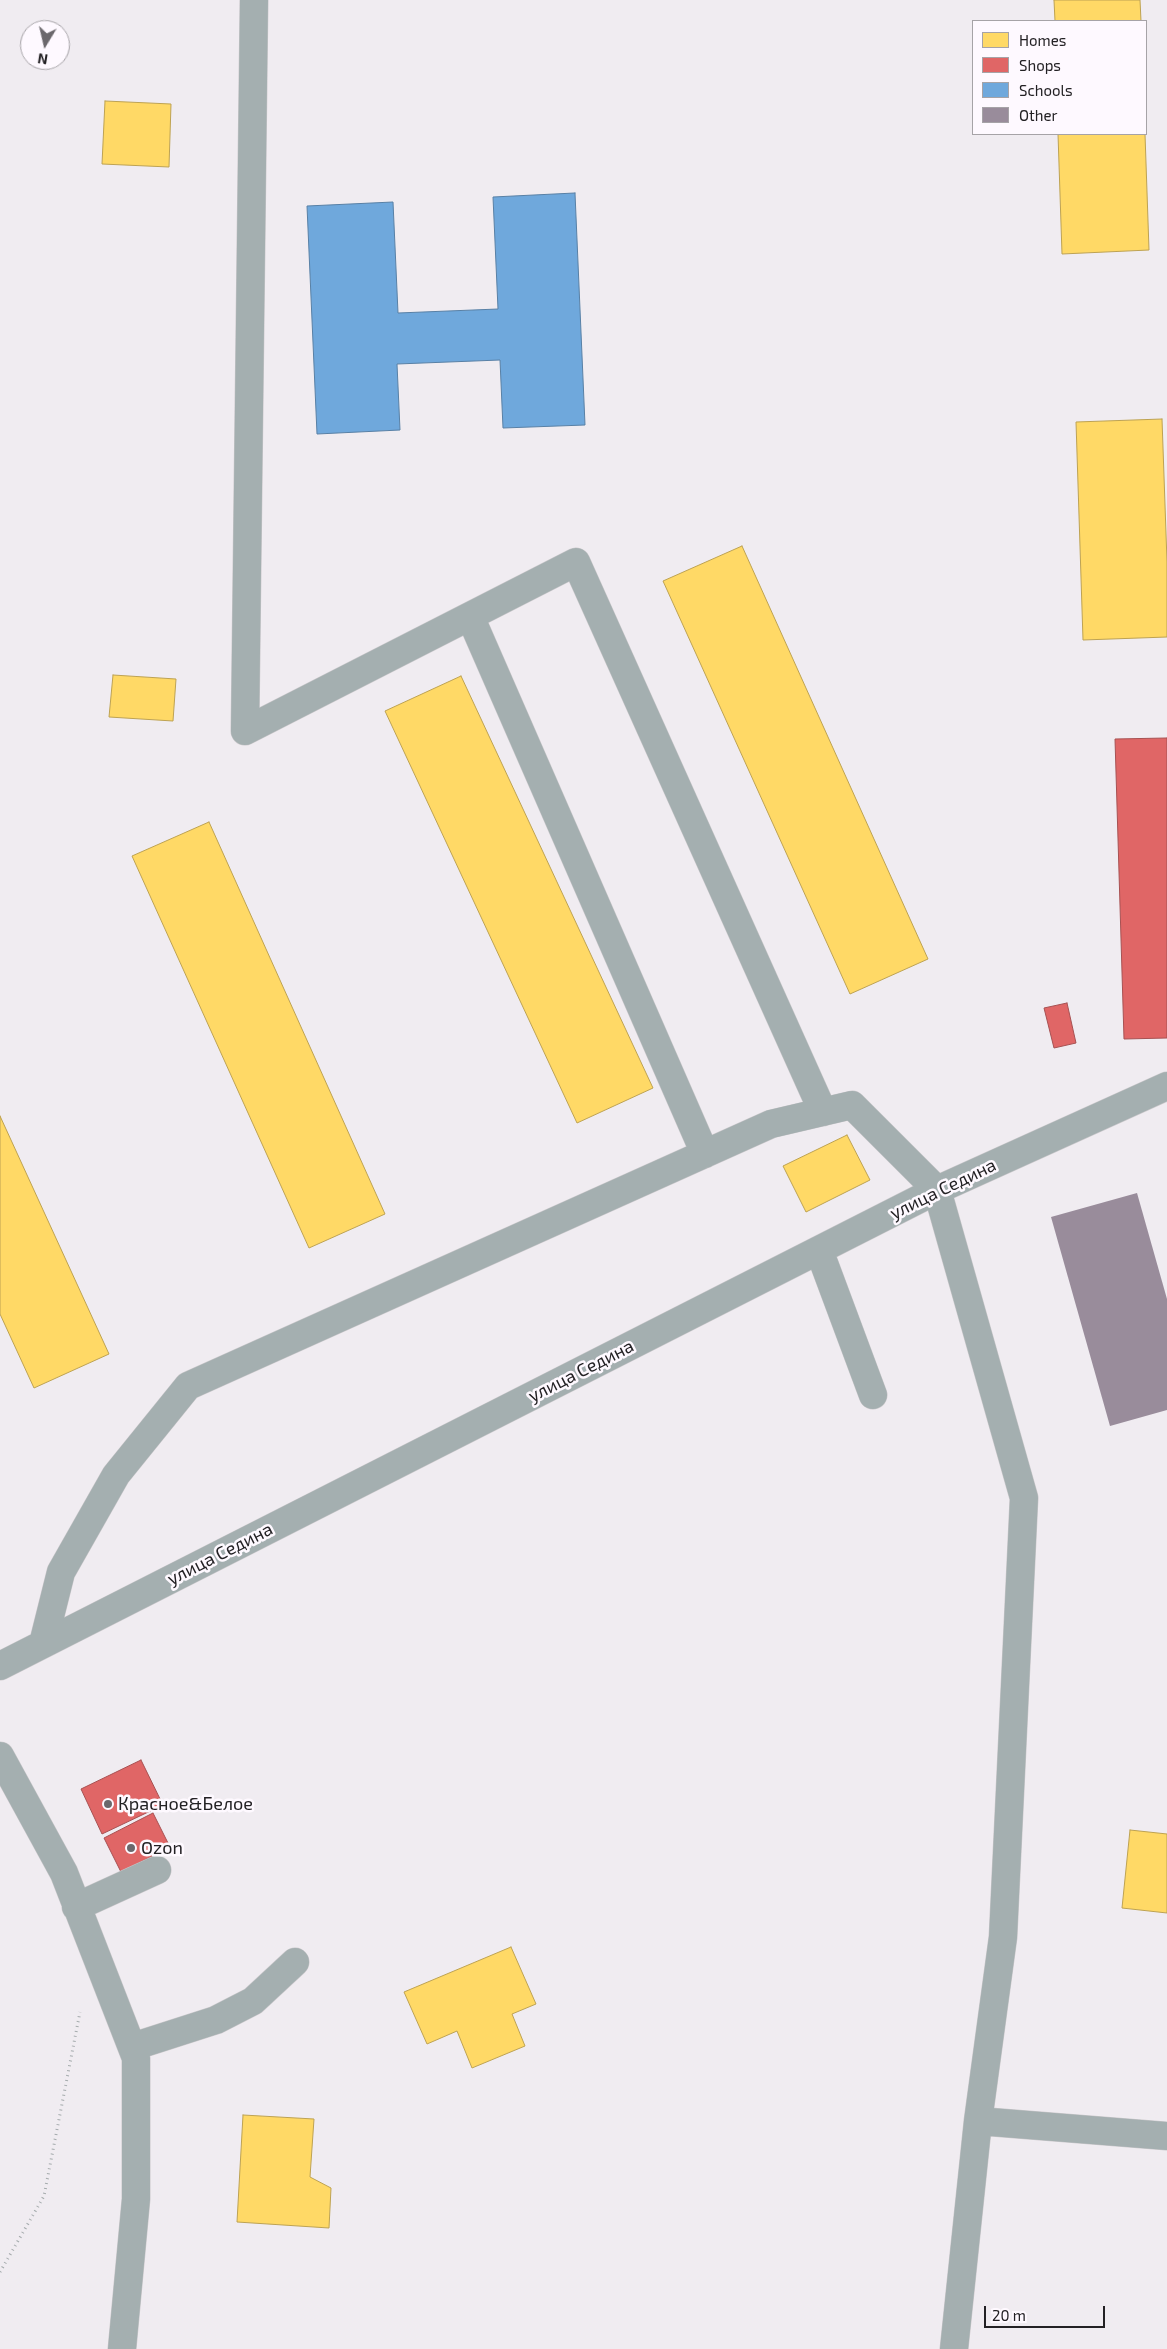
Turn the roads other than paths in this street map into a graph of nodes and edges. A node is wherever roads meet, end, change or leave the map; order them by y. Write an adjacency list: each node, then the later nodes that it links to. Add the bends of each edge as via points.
1 (254, 0): 2 (street, via 245,732)
2 (470, 616): 4 (street, via 576,562); 5 (street)
3 (1167, 1086): 6 (street, улица Седина)
4 (823, 1112): 5 (street, via 771,1124); 6 (street, via 852,1105)
5 (705, 1154): 9 (street, via 188,1386 116,1475 61,1572)
6 (937, 1190): 7 (street, улица Седина); 16 (street, via 1024,1498 1003,1937)
7 (819, 1250): 8 (street); 9 (street, улица Седина)
8 (873, 1395)
9 (43, 1644): 10 (street, улица Седина)
10 (0, 1666)
11 (0, 1756): 13 (street, via 64,1873)
12 (157, 1870): 13 (street)
13 (76, 1907): 15 (street)
14 (295, 1962): 15 (street, via 253,2001 224,2016)
15 (132, 2047): 18 (street, via 136,2058 136,2199)
16 (978, 2121): 17 (street); 19 (street)
17 (1167, 2136)
18 (122, 2349)
19 (954, 2349)

